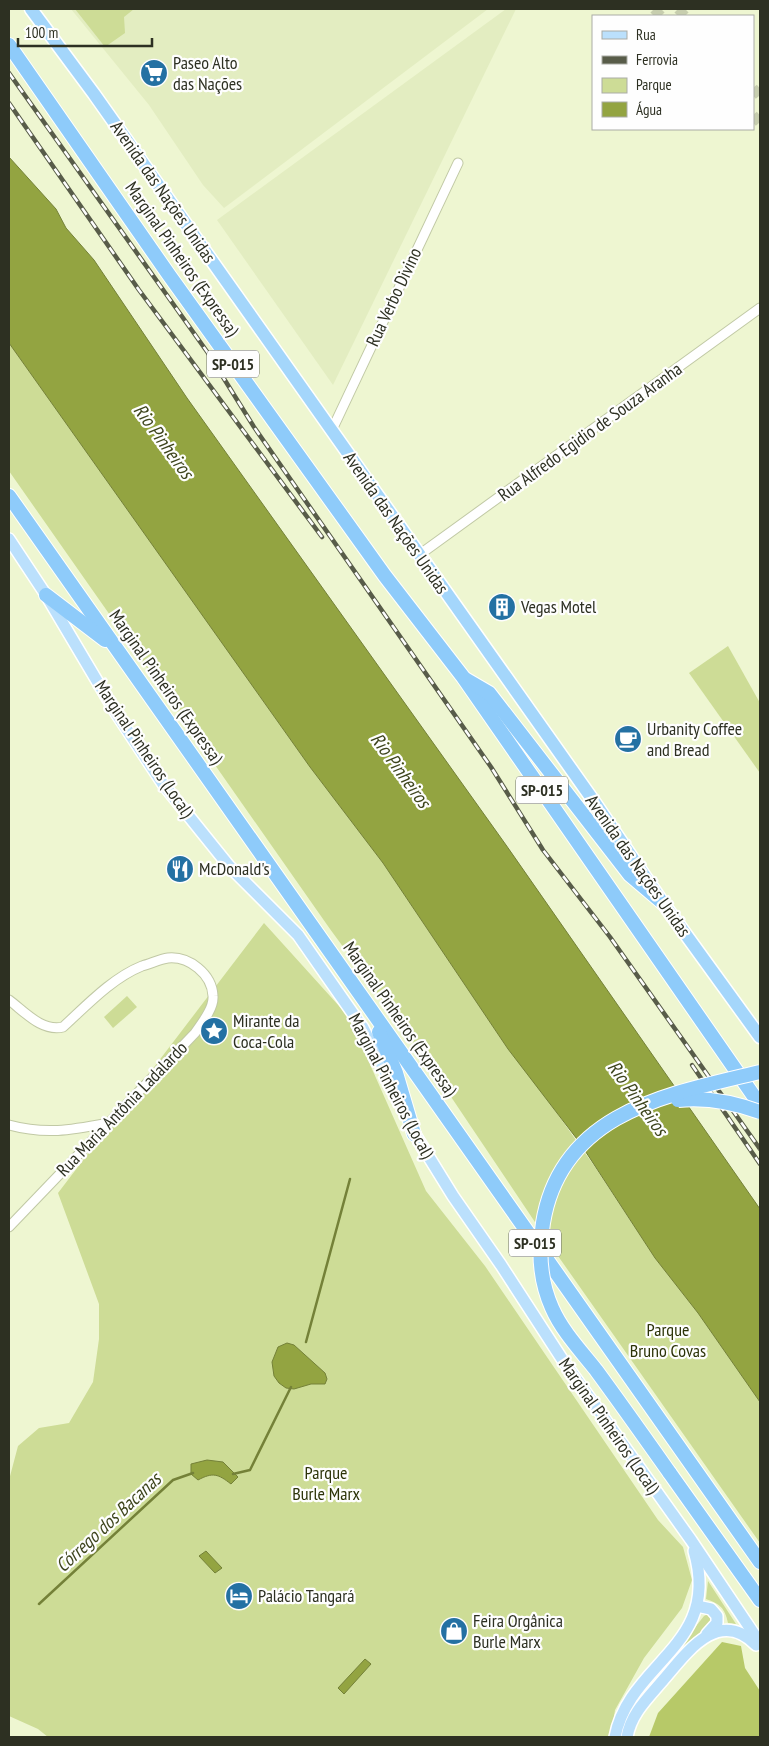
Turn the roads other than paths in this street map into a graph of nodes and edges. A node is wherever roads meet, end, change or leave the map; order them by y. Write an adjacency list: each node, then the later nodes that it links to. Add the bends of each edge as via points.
1 (31, 9): 5 (highway, Avenida das Nações Unidas)
2 (9, 45): 11 (highway, Marginal Pinheiros (Expressa) / SP-015, via 169,275 385,576)
3 (458, 163): 5 (street, Rua Verbo Divino)
4 (760, 308): 8 (street, Rua Alfredo Egidio de Souza Aranha)
5 (331, 432): 8 (highway, Avenida das Nações Unidas)
6 (9, 496): 10 (highway, Marginal Pinheiros (Expressa) / SP-015)
7 (9, 539): 9 (main road, Marginal Pinheiros (Local))
8 (419, 555): 12 (highway, Avenida das Nações Unidas)
9 (46, 595): 10 (highway); 22 (main road, Marginal Pinheiros (Local), via 116,713 163,784 229,866 298,935 347,1002 382,1062)
10 (117, 650): 14 (highway, Marginal Pinheiros (Expressa) / SP-015)
11 (463, 678): 12 (highway, via 489,692 630,875); 18 (highway, Marginal Pinheiros (Expressa) / SP-015)
12 (663, 904): 15 (highway, Avenida das Nações Unidas)
13 (9, 1000): 20 (street, Rua Maria Antônia Ladalardo, via 53,1029 63,1027 117,980 140,967 169,958 191,963 207,974 214,996 206,1018)
14 (369, 1008): 22 (highway, via 396,1073); 25 (highway, Marginal Pinheiros (Expressa) / SP-015)
15 (760, 1037)
16 (760, 1072): 17 (highway, bridge)
17 (653, 1102): 19 (highway, bridge, via 710,1099); 26 (highway, bridge, via 596,1129 576,1149 557,1180 545,1210 540,1238 540,1268 547,1296 564,1328)
18 (760, 1105)
19 (760, 1112)
20 (109, 1124): 21 (street, via 56,1132 37,1132); 23 (street, Rua Maria Antônia Ladalardo)
21 (9, 1125)
22 (414, 1134): 24 (main road, Marginal Pinheiros (Local), via 562,1359)
23 (9, 1227)
24 (691, 1540): 27 (main road, via 701,1580); 29 (main road, Marginal Pinheiros (Local))
25 (760, 1562)
26 (760, 1600)
27 (697, 1606): 28 (main road, via 711,1610 717,1616 715,1626); 31 (main road, via 690,1624 621,1715)
28 (704, 1637): 30 (main road, via 720,1631 734,1631 747,1637); 32 (main road, via 637,1711)
29 (760, 1644)
30 (760, 1650)
31 (615, 1737)
32 (627, 1737)

